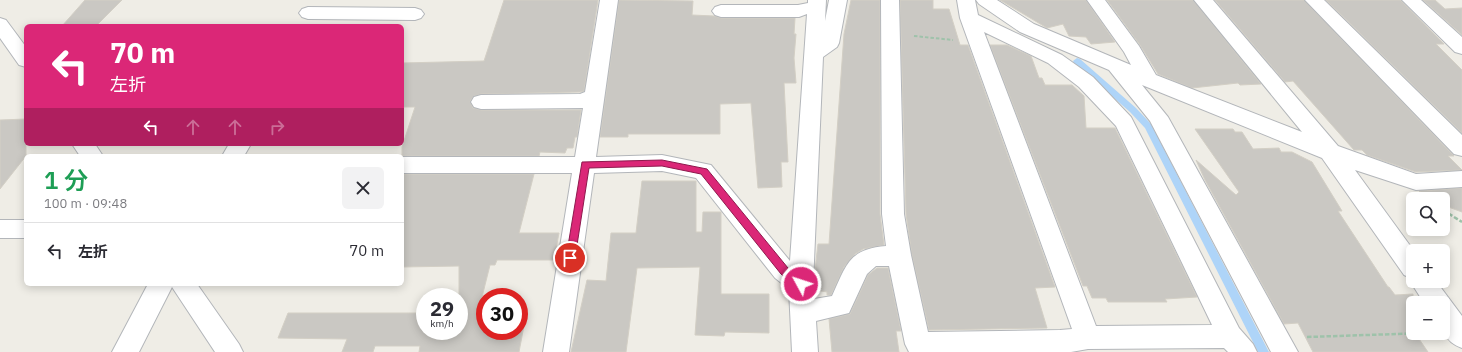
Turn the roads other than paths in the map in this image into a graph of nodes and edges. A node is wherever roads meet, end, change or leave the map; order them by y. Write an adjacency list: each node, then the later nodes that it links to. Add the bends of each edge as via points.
1 (609, 0): 20 (street)
2 (838, 0): 16 (street, via 830,43)
3 (890, 0): 29 (street, via 893,214)
4 (985, 0): 18 (street, via 1027,28)
5 (1096, 0): 19 (street, via 1132,50)
6 (1203, 0): 23 (street)
7 (1314, 0): 22 (street)
8 (1411, 0): 15 (street)
9 (816, 3): 11 (street, via 799,11); 16 (street)
10 (968, 9): 37 (street); 38 (street, via 1055,59 1086,82 1124,122)
11 (721, 11)
12 (308, 13): 13 (street)
13 (415, 14)
14 (0, 24): 17 (street)
15 (1462, 48)
16 (814, 54): 31 (street)
17 (24, 58)
18 (1114, 64): 19 (street); 39 (street, via 1158,118)
19 (1149, 80): 23 (street)
20 (595, 96): 21 (street, via 581,101); 25 (street)
21 (481, 102)
22 (1462, 148)
23 (1330, 152): 26 (street, via 1416,182); 30 (street)
24 (404, 165): 25 (street)
25 (585, 165): 31 (street, via 662,163 703,171 784,271); 42 (street)
26 (1462, 179)
27 (0, 229): 28 (street)
28 (24, 229)
29 (899, 254): 34 (street, via 870,257 858,267 840,305 818,310); 37 (street, via 918,344)
30 (1406, 258)
31 (801, 284): 34 (street)
32 (161, 286): 40 (street)
33 (184, 286): 41 (street)
34 (802, 310): 43 (street)
35 (1450, 320): 36 (street)
36 (1462, 337)
37 (1077, 343): 38 (street)
38 (1237, 344)
39 (1281, 345)
40 (125, 352)
41 (230, 352)
42 (556, 352)
43 (805, 352)

